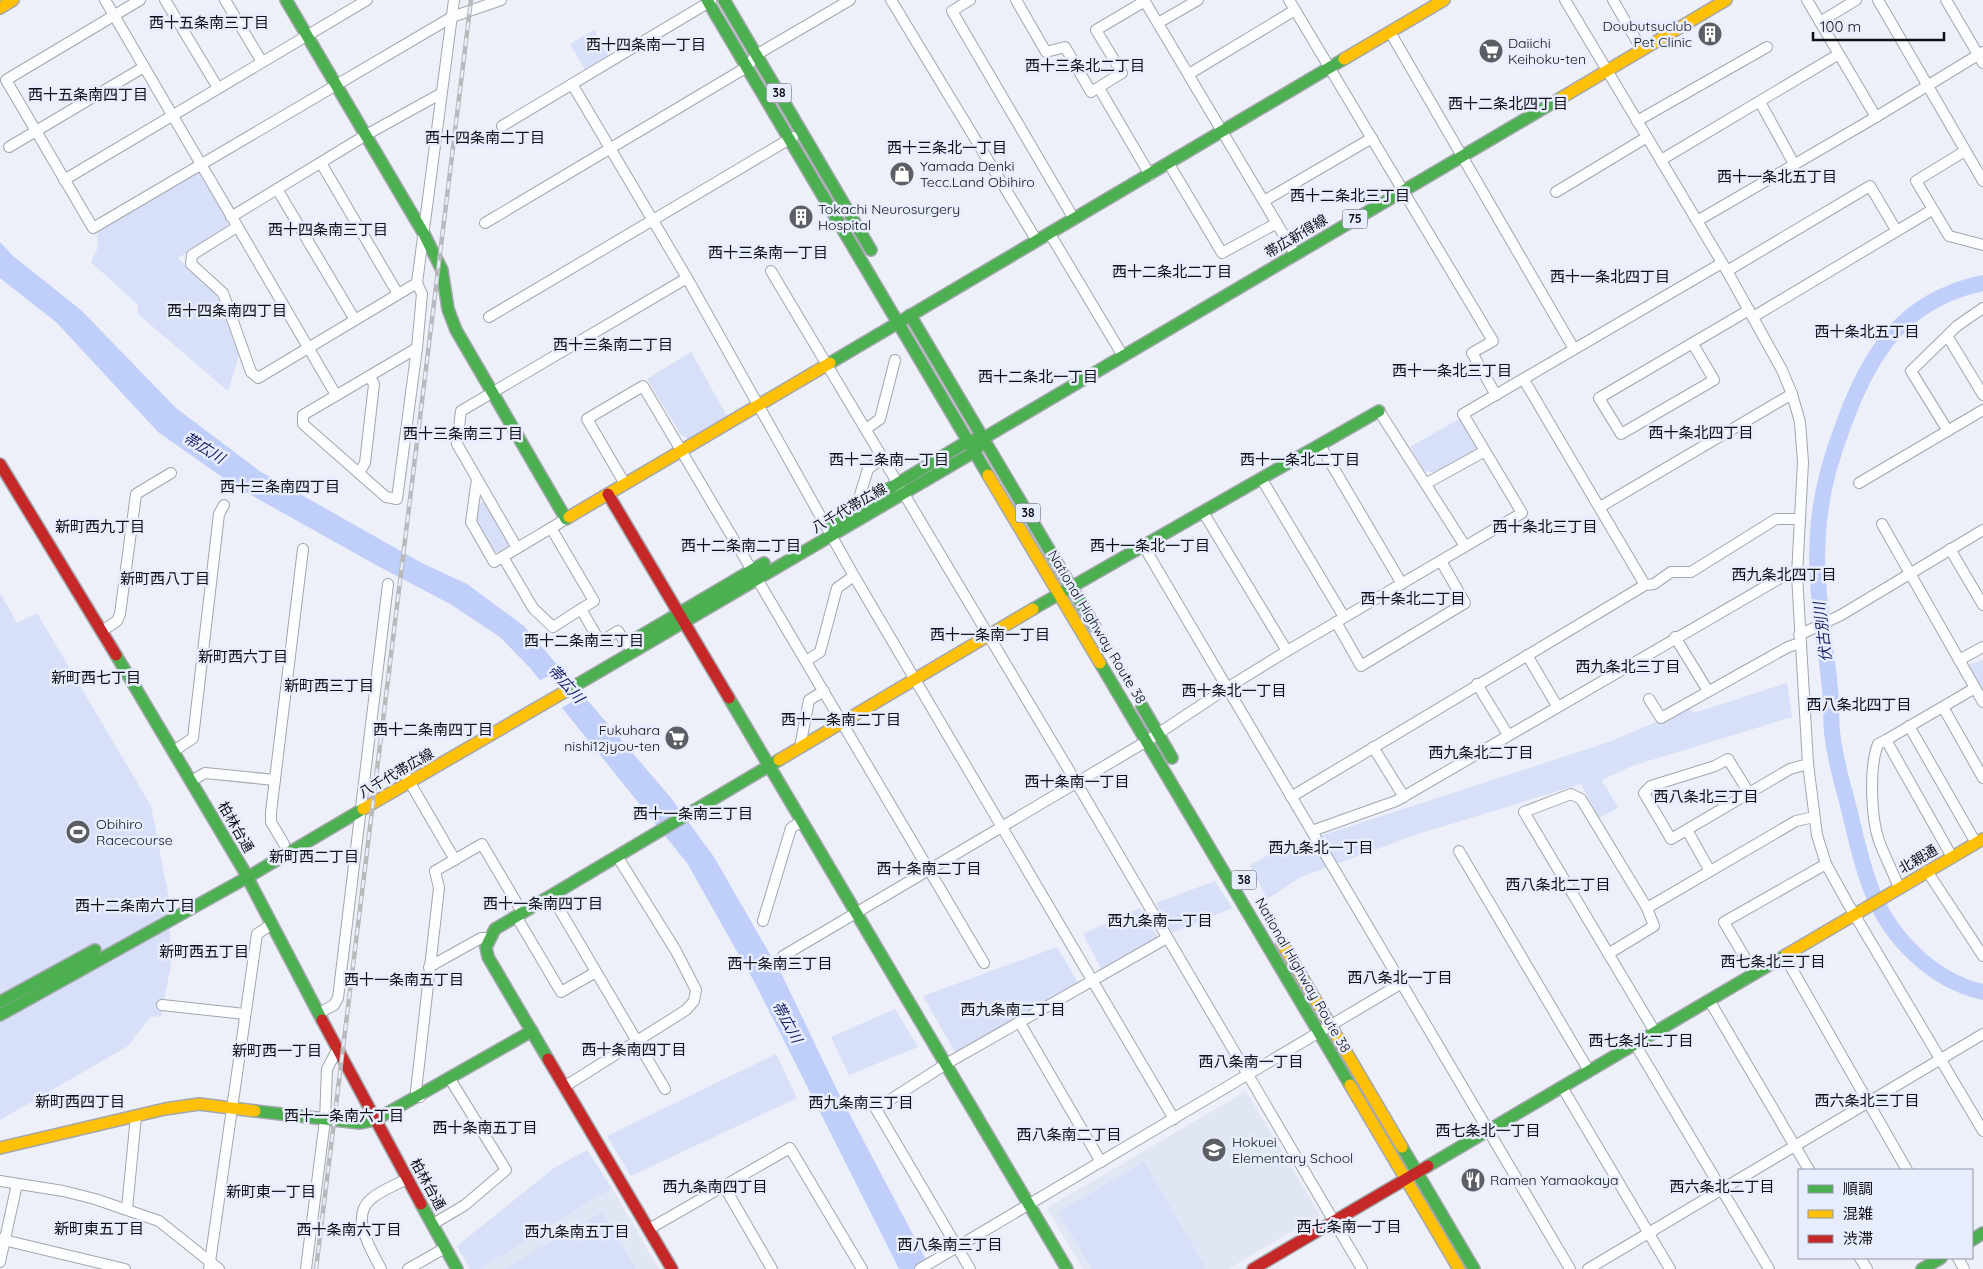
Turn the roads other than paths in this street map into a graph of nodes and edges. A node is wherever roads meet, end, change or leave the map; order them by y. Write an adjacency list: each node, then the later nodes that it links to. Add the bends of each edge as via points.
1 (13, 0): 28 (main road)
2 (105, 0): 30 (street)
3 (140, 0): 30 (street)
4 (165, 0): 50 (street)
5 (224, 0): 41 (street)
6 (286, 0): 35 (main road)
7 (367, 0): 35 (street)
8 (454, 0): 31 (street)
9 (501, 0): 31 (street)
10 (724, 0): 39 (main road, 38)
11 (850, 0): 39 (street)
12 (891, 0): 92 (street)
13 (970, 0): 84 (street, via 952,11)
14 (1016, 0): 51 (street, via 1046,52 1065,47 1091,92)
15 (1198, 0): 33 (street)
16 (1290, 0): 29 (street)
17 (1444, 0): 27 (main road)
18 (1566, 0): 45 (street)
19 (1613, 0): 37 (street)
20 (1726, 0): 37 (main road, 帯広新得線 / 75)
21 (1807, 0): 32 (street)
22 (1856, 0): 32 (street)
23 (1878, 0): 49 (street)
24 (1946, 0): 40 (street)
25 (710, 1): 43 (main road, National Highway Route 38 / 38); 47 (street)
26 (1144, 1): 33 (street); 51 (street, via 1096,30 1122,73)
27 (1424, 5): 34 (main road)
28 (0, 8)
29 (1295, 10): 44 (street); 46 (street)
30 (114, 16): 42 (street); 58 (street, via 6,80)
31 (452, 17): 48 (street); 52 (street)
32 (1820, 22): 38 (street)
33 (1158, 23): 46 (street)
34 (1390, 32): 44 (main road); 68 (street)
35 (307, 36): 41 (street); 48 (main road)
36 (1767, 47): 56 (street)
37 (1642, 50): 45 (main road, 帯広新得線 / 75)
38 (1839, 54): 53 (street); 55 (street)
39 (756, 55): 43 (street); 60 (main road, 38)
40 (1981, 57): 49 (street)
41 (262, 62): 50 (street)
42 (144, 67): 54 (street); 58 (street)
43 (747, 67): 64 (main road, National Highway Route 38 / 38); 66 (street)
44 (1330, 67): 59 (main road); 63 (street)
45 (1607, 70): 56 (street); 68 (main road, 帯広新得線 / 75)
46 (1189, 74): 59 (street)
47 (572, 84): 57 (street); 66 (street)
48 (336, 86): 61 (main road); 73 (street)
49 (1927, 86): 55 (street); 67 (street)
50 (218, 88): 54 (street)
51 (1099, 88): 74 (street)
52 (440, 94): 61 (street); 90 (street)
53 (1760, 102): 69 (street); 72 (street)
54 (172, 116): 73 (street); 75 (street)
55 (1876, 117): 72 (street)
56 (1637, 121): 62 (street)
57 (502, 126)
58 (37, 131): 65 (street); 75 (street)
59 (1223, 131): 71 (main road); 80 (street)
60 (802, 132): 64 (street); 95 (main road, 38)
61 (366, 135): 70 (street); 90 (main road)
62 (1647, 137): 69 (street); 79 (street)
63 (1372, 138): 78 (street); 80 (street)
64 (790, 139): 83 (street); 107 (main road, National Highway Route 38 / 38)
65 (10, 147)
66 (609, 148): 83 (street); 86 (street)
67 (1965, 151): 76 (street); 81 (street, via 1916,181)
68 (1461, 157): 78 (main road, 帯広新得線 / 75); 112 (street)
69 (1661, 160): 85 (street)
70 (321, 164): 77 (street); 100 (street)
71 (1169, 164): 74 (main road); 87 (street, via 1222,253)
72 (1794, 164): 85 (street)
73 (201, 165): 75 (street, via 93,228); 82 (street)
74 (1150, 175): 84 (main road)
75 (64, 180)
76 (1983, 181)
77 (277, 189): 82 (street); 106 (street)
78 (1404, 190): 94 (main road, 帯広新得線 / 75); 121 (street, via 1493,341 1472,353)
79 (1556, 192)
80 (1264, 201): 87 (street)
81 (1932, 210): 89 (street); 93 (street, via 1949,236)
82 (231, 217): 88 (street)
83 (652, 219): 98 (street); 105 (street)
84 (1074, 219): 91 (main road)
85 (1697, 221): 96 (street)
86 (485, 223)
87 (1277, 223): 94 (street)
88 (237, 227): 110 (street); 110 (street, via 192,255 191,264 223,294 251,372 258,378)
89 (1896, 230): 96 (street, via 1870,186); 103 (street)
90 (424, 234): 99 (street); 118 (main road, via 442,270 448,309 456,330)
91 (1050, 234): 92 (main road); 113 (street)
92 (1037, 241): 104 (main road)
93 (1983, 245)
94 (1295, 254): 113 (main road, 帯広新得線 / 75)
95 (876, 258)
96 (1724, 267): 103 (street); 112 (street)
97 (771, 272): 115 (street)
98 (686, 278): 118 (street); 123 (street)
99 (417, 283): 100 (street); 111 (street, via 422,294)
100 (398, 294): 106 (street)
101 (903, 304): 104 (main road, National Highway Route 38 / 38)
102 (1983, 308): 108 (street)
103 (1751, 314): 109 (street); 119 (street)
104 (910, 315): 107 (main road); 128 (main road, National Highway Route 38 / 38)
105 (489, 317)
106 (355, 320): 110 (street)
107 (899, 322): 115 (main road); 129 (main road, National Highway Route 38 / 38)
108 (1948, 337): 122 (street); 127 (street, via 1911,371)
109 (1693, 344): 109 (street, via 1714,380 1621,434 1599,398)
110 (309, 347): 120 (street)
111 (417, 348): 116 (street); 137 (street, via 397,498 386,497)
112 (1574, 349): 117 (street)
113 (1123, 356): 128 (main road, 帯広新得線 / 75)
114 (895, 360): 126 (street, via 880,419)
115 (827, 365): 123 (main road); 126 (street)
116 (369, 376): 120 (street); 137 (street, via 374,384 365,463)
117 (1524, 380): 121 (street); 146 (street)
118 (492, 393): 139 (street, via 461,411 457,444); 149 (main road)
119 (1792, 394): 146 (street); 150 (street, via 1802,438)
120 (336, 395): 137 (street, via 303,415 303,424)
121 (1496, 395): 132 (street, via 1464,414)
122 (1983, 395)
123 (758, 405): 131 (main road); 154 (street)
124 (1983, 410): 127 (street)
125 (1379, 411): 130 (main road); 140 (street)
126 (866, 429): 134 (street)
127 (1948, 431): 141 (street)
128 (984, 438): 129 (main road, 八千代帯広線); 133 (main road, 八千代帯広線); 169 (main road, National Highway Route 38 / 38)
129 (968, 441): 133 (main road, National Highway Route 38 / 38); 143 (main road, 八千代帯広線)
130 (1320, 445): 138 (main road); 167 (street)
131 (681, 451): 142 (main road); 142 (street, via 642,386 586,419); 163 (street)
132 (1485, 451): 140 (street); 156 (street, via 1522,513)
133 (974, 452): 143 (main road, 八千代帯広線); 170 (main road, National Highway Route 38 / 38)
134 (884, 458): 143 (street); 147 (street, via 868,469)
135 (0, 464): 175 (main road, 柏林台通)
136 (171, 473): 175 (street, via 136,494 120,614 117,621)
137 (359, 473)
138 (1261, 478): 148 (main road); 174 (street)
139 (477, 479): 157 (street); 160 (street, via 471,522 494,562)
140 (1427, 483): 156 (street)
141 (1860, 483)
142 (624, 484): 144 (main road)
143 (901, 488): 147 (main road, 八千代帯広線); 154 (main road, 八千代帯広線); 176 (street)
144 (608, 494): 149 (main road); 173 (main road)
145 (224, 505): 206 (street, via 219,514 193,738)
146 (1600, 507): 168 (street)
147 (856, 508): 154 (main road, 八千代帯広線)
148 (1203, 512): 155 (main road); 182 (street)
149 (566, 519): 152 (street)
150 (1800, 519): 164 (street); 168 (street, via 1776,519 1691,572 1671,572 1654,584)
151 (1882, 524): 162 (street)
152 (551, 528): 157 (street); 172 (street, via 594,601)
153 (1983, 530): 159 (street)
154 (829, 531): 163 (main road, 八千代帯広線); 165 (street)
155 (1143, 546): 169 (main road); 189 (street)
156 (1465, 546): 161 (street)
157 (517, 548): 160 (street)
158 (302, 549): 213 (street)
159 (1950, 549): 162 (street); 171 (street)
160 (503, 557): 172 (street, via 533,608 553,626)
161 (1441, 561): 167 (street); 174 (street, via 1466,603 1361,666)
162 (1910, 574): 179 (street); 184 (street)
163 (754, 575): 173 (main road, 八千代帯広線); 185 (street)
164 (1797, 575): 177 (street, via 1782,577); 179 (street)
165 (854, 576): 185 (street, via 837,588 820,652); 187 (street)
166 (388, 584): 218 (street)
167 (1402, 584): 174 (street)
168 (1646, 585): 183 (street)
169 (1071, 588): 170 (main road); 178 (main road, National Highway Route 38 / 38)
170 (1060, 594): 176 (main road); 203 (main road, National Highway Route 38 / 38)
171 (1983, 605)
172 (581, 609): 180 (street, via 600,642 618,631)
173 (681, 617): 180 (main road, 八千代帯広線); 186 (main road, 八千代帯広線); 208 (main road)
174 (1340, 620): 182 (street)
175 (102, 631): 206 (main road, 柏林台通)
176 (989, 636): 187 (main road); 214 (street)
177 (1676, 637): 192 (street); 196 (street)
178 (1102, 639)
179 (1800, 639): 192 (street); 207 (street)
180 (626, 644): 186 (main road, 八千代帯広線)
181 (1983, 647): 184 (street)
182 (1287, 651): 189 (street)
183 (1527, 655): 188 (street); 196 (street)
184 (1959, 660): 190 (street)
185 (806, 661): 191 (street)
186 (578, 678): 210 (main road, 八千代帯広線)
187 (915, 679): 198 (main road); 221 (street)
188 (1477, 684): 201 (street); 204 (street)
189 (1227, 688): 200 (street); 216 (street)
190 (1975, 688): 195 (street); 197 (street)
191 (824, 691): 198 (street); 205 (street, via 809,700)
192 (1708, 691): 194 (street, via 1660,718)
193 (1138, 699): 200 (main road, National Highway Route 38)
194 (1649, 699)
195 (1983, 702)
196 (1557, 706): 201 (street)
197 (1943, 707): 199 (street); 211 (street)
198 (843, 723): 205 (main road); 232 (street)
199 (1910, 726): 202 (street); 224 (street)
200 (1158, 733): 203 (street); 209 (main road, National Highway Route 38)
201 (1508, 735): 217 (street)
202 (1886, 740): 228 (street); 235 (street, via 1878,744 1873,757 1874,818 1879,840)
203 (1147, 741): 214 (street); 267 (main road, National Highway Route 38 / 38)
204 (1373, 746): 216 (street); 217 (street)
205 (800, 747): 208 (main road)
206 (174, 751): 212 (main road, 柏林台通)
207 (1808, 764): 215 (street, via 1790,769); 219 (street)
208 (769, 766): 220 (main road); 227 (main road)
209 (1177, 768)
210 (408, 778): 218 (main road, 八千代帯広線); 229 (street)
211 (1983, 778)
212 (191, 780): 213 (street, via 206,773); 234 (main road, 柏林台通)
213 (275, 780): 225 (street, via 271,822)
214 (1076, 782): 221 (street); 245 (street)
215 (1749, 793): 222 (street); 222 (street, via 1728,759 1651,786 1644,793 1672,839)
216 (1291, 796): 223 (street)
217 (1404, 797): 223 (street)
218 (360, 807): 225 (main road, 八千代帯広線); 234 (main road, 八千代帯広線); 260 (street, via 338,998 334,1005)
219 (1814, 817): 230 (street); 231 (street, via 1796,821)
220 (802, 821): 238 (main road); 241 (street, via 791,828)
221 (1002, 826): 232 (street); 255 (street)
222 (1687, 830): 231 (street)
223 (1312, 831): 256 (street)
224 (1979, 841): 228 (main road, 北親通)
225 (284, 844): 234 (main road, 八千代帯広線)
226 (1458, 851): 274 (street)
227 (617, 856): 236 (main road); 269 (street, via 676,951 696,990 694,1001 686,1010)
228 (1952, 857): 233 (main road, 北親通)
229 (455, 860): 239 (street, via 482,844); 252 (street, via 435,871 439,888)
230 (1826, 864): 240 (street); 254 (street, via 1724,922)
231 (1710, 871): 237 (street)
232 (929, 872): 238 (street); 251 (street)
233 (1927, 872): 235 (main road, 北親通); 246 (street)
234 (245, 873): 242 (main road, 柏林台通); 258 (main road, 八千代帯広線); 262 (main road, 八千代帯広線)
235 (1899, 888): 240 (main road, 北親通)
236 (551, 895): 239 (main road); 253 (street)
237 (1647, 908): 247 (street, via 1654,926); 247 (street, via 1581,799 1571,794 1524,812)
238 (857, 913): 249 (street); 273 (main road)
239 (519, 914): 244 (main road, via 495,929); 253 (street, via 561,992)
240 (1854, 915): 248 (main road, 北親通); 272 (street)
241 (763, 920)
242 (272, 924): 260 (main road, 柏林台通); 261 (street, via 256,934)
243 (1274, 930): 264 (main road, National Highway Route 38)
244 (489, 938): 252 (street, via 481,938); 265 (main road, via 488,956)
245 (1167, 938): 255 (street); 275 (street)
246 (1979, 945): 250 (street)
247 (1608, 954): 266 (street)
248 (1784, 955): 254 (main road, 北親通); 281 (street)
249 (783, 956)
250 (1983, 956)
251 (984, 963)
252 (429, 967): 280 (street, via 416,1091)
253 (596, 972): 269 (street)
254 (1754, 972): 257 (main road, 北親通)
255 (1093, 980): 263 (street); 284 (street)
256 (1402, 983): 264 (street); 287 (street)
257 (1709, 1000): 266 (main road, 北親通); 289 (street)
258 (0, 1002)
259 (162, 1005): 261 (street)
260 (319, 1012): 271 (main road, 柏林台通)
261 (245, 1014): 282 (street)
262 (0, 1015)
263 (1020, 1023): 273 (street); 291 (street)
264 (1331, 1026): 267 (street); 294 (main road, National Highway Route 38)
265 (532, 1031): 276 (main road); 277 (main road)
266 (1655, 1032): 270 (main road, 北親通)
267 (1320, 1033): 275 (street); 296 (main road, National Highway Route 38 / 38)
268 (1983, 1034): 272 (street)
269 (636, 1040): 277 (street); 279 (street)
270 (1635, 1044): 274 (main road, 北親通); 300 (street)
271 (338, 1048): 285 (street, via 327,1069); 286 (main road, 柏林台通)
272 (1941, 1060): 281 (street); 288 (street)
273 (946, 1064): 301 (main road); 309 (street, via 876,1109)
274 (1589, 1071): 278 (main road, 北親通)
275 (1248, 1076): 284 (street); 303 (street)
276 (450, 1079): 280 (main road); 304 (street, via 506,1170 465,1205)
277 (564, 1087): 305 (main road)
278 (1562, 1087): 287 (main road, 北親通); 306 (street)
279 (665, 1089)
280 (420, 1097): 286 (main road)
281 (1868, 1104): 289 (street); 293 (street)
282 (233, 1107): 283 (main road, via 199,1104); 285 (main road); 312 (street)
283 (136, 1116): 290 (main road); 302 (street)
284 (1174, 1119): 291 (street)
285 (325, 1120): 286 (main road, via 360,1123); 316 (street)
286 (375, 1120): 295 (main road, 柏林台通)
287 (1489, 1131): 294 (main road, 北親通); 329 (street)
288 (1983, 1131)
289 (1796, 1146): 292 (street); 300 (street)
290 (0, 1148)
291 (1101, 1162): 301 (street)
292 (1808, 1169)
293 (1905, 1169)
294 (1418, 1172): 296 (main road, 北親通); 328 (main road, National Highway Route 38)
295 (407, 1179): 304 (main road, 柏林台通); 317 (street, via 369,1200 363,1212 366,1241)
296 (1406, 1180): 303 (main road, 北親通); 327 (main road, National Highway Route 38 / 38)
297 (0, 1181): 298 (street)
298 (17, 1184): 302 (street, via 63,1191); 307 (street)
299 (724, 1186): 305 (street); 321 (street); 322 (street, via 790,1148)
300 (1723, 1190): 306 (street); 332 (street)
301 (1029, 1205): 309 (street); 325 (main road)
302 (127, 1209): 312 (street, via 159,1221)
303 (1334, 1222): 314 (main road, 北親通); 326 (street)
304 (433, 1224): 308 (main road, 柏林台通)
305 (649, 1229): 320 (main road)
306 (1648, 1232): 330 (street); 331 (street)
307 (3, 1240): 311 (street); 313 (street)
308 (445, 1248): 318 (street); 319 (main road, 柏林台通)
309 (958, 1248): 323 (street); 324 (street)
310 (1939, 1259): 333 (main road)
311 (0, 1262)
312 (210, 1265): 315 (street)
313 (119, 1268)
314 (1259, 1268)
315 (219, 1269)
316 (306, 1269)
317 (381, 1269)
318 (408, 1269)
319 (457, 1269)
320 (672, 1269)
321 (772, 1269)
322 (862, 1269)
323 (920, 1269)
324 (970, 1269)
325 (1067, 1269)
326 (1362, 1269)
327 (1459, 1269)
328 (1474, 1269)
329 (1570, 1269)
330 (1588, 1269)
331 (1670, 1269)
332 (1769, 1269)
333 (1922, 1269)

